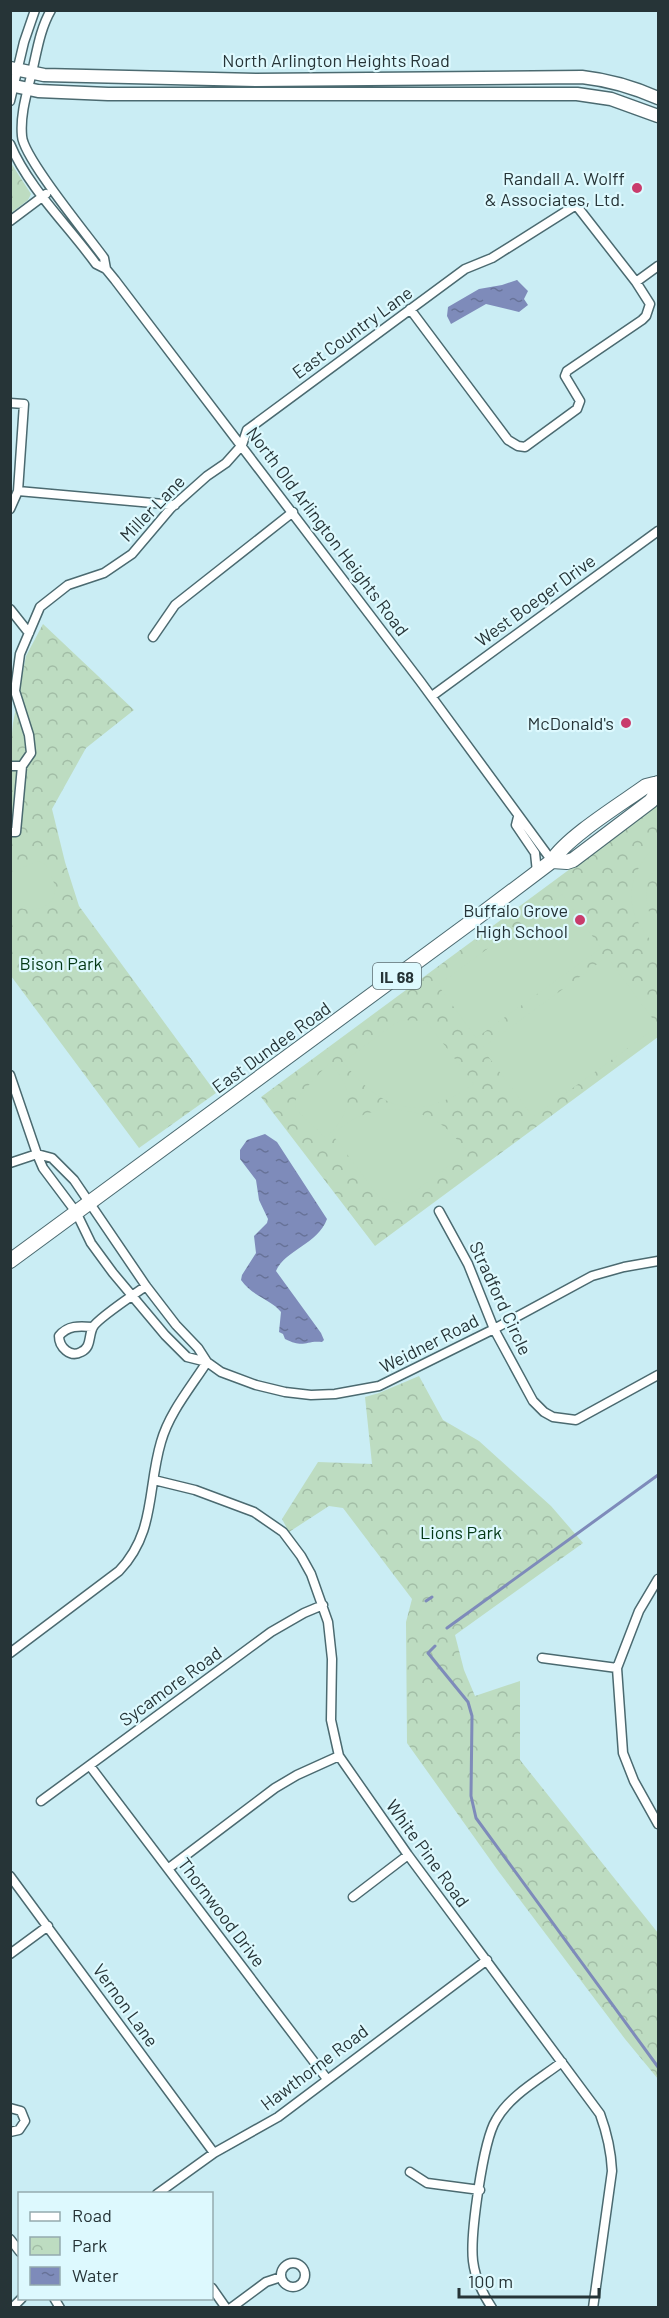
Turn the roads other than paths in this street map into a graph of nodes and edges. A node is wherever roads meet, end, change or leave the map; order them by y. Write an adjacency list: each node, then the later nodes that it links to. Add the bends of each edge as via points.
1 (35, 10): 3 (street)
2 (51, 10): 4 (street, North Old Arlington Heights Road, via 41,32)
3 (14, 69): 4 (main road, North Arlington Heights Road); 5 (street)
4 (32, 74): 6 (street, North Old Arlington Heights Road); 7 (main road, North Arlington Heights Road, via 256,80 562,76 607,80)
5 (12, 86): 6 (main road, North Arlington Heights Road); 8 (street)
6 (28, 90): 9 (main road, North Arlington Heights Road, via 108,94 577,94 611,99); 11 (street, North Old Arlington Heights Road, via 22,137)
7 (658, 98)
8 (10, 101)
9 (658, 116)
10 (10, 144): 12 (street, North Old Arlington Heights Road)
11 (53, 189): 12 (street); 15 (street, North Old Arlington Heights Road, via 104,258)
12 (44, 196): 13 (street); 15 (street, North Old Arlington Heights Road, via 96,264)
13 (10, 220)
14 (658, 266): 16 (street)
15 (106, 269): 19 (street, North Old Arlington Heights Road)
16 (636, 282): 17 (street, East Country Lane, via 576,205 492,258 465,269); 17 (street, via 649,299 646,316 567,371 565,376 580,401 577,409 525,447 508,440)
17 (410, 309): 19 (street, East Country Lane, via 247,430)
18 (10, 403): 20 (street, via 24,404)
19 (242, 445): 21 (street, Miller Lane); 23 (street, North Old Arlington Heights Road)
20 (18, 491): 21 (street); 22 (street)
21 (175, 505): 26 (street, Miller Lane, via 132,554 104,573 68,585 40,607)
22 (10, 509)
23 (293, 512): 27 (street, via 175,605); 29 (street, North Old Arlington Heights Road)
24 (658, 531): 29 (street, West Boeger Drive)
25 (10, 609): 26 (street)
26 (29, 633): 28 (street, Miller Lane)
27 (153, 638)
28 (13, 691): 31 (street, Miller Lane, via 30,735 31,753)
29 (432, 696): 33 (street, North Old Arlington Heights Road)
30 (10, 766): 31 (street)
31 (22, 766): 34 (street, via 16,832)
32 (658, 783): 35 (main road, East Dundee Road / IL 68, via 646,786 601,818 563,847)
33 (518, 817): 35 (street, North Old Arlington Heights Road); 36 (street, North Old Arlington Heights Road, via 516,825 535,853)
34 (10, 832)
35 (552, 861): 36 (main road, East Dundee Road / IL 68)
36 (537, 872): 40 (main road, East Dundee Road / IL 68)
37 (10, 1075): 38 (street, Weidner Road)
38 (37, 1154): 39 (street); 40 (street, Weidner Road, via 52,1158); 42 (street, Weidner Road)
39 (10, 1164)
40 (90, 1202): 42 (main road, East Dundee Road / IL 68); 45 (street, Weidner Road)
41 (439, 1211): 48 (street, Stradford Circle, via 468,1264)
42 (76, 1212): 43 (main road, East Dundee Road / IL 68); 46 (street, Weidner Road, via 85,1233)
43 (10, 1261)
44 (658, 1261): 48 (street, Weidner Road, via 592,1276)
45 (146, 1286): 46 (street); 49 (street, Weidner Road)
46 (131, 1296): 47 (street); 49 (street, Weidner Road, via 187,1356)
47 (93, 1327)
48 (494, 1329): 49 (street, Weidner Road, via 392,1381 367,1390 335,1394 311,1395 256,1385 221,1372); 50 (street, Stradford Circle, via 533,1401 553,1417 584,1416)
49 (207, 1362): 51 (street, via 164,1433)
50 (658, 1375)
51 (154, 1480): 53 (street, White Pine Road, via 195,1490 271,1522 301,1556); 54 (street, via 143,1534 132,1558)
52 (658, 1579): 56 (street, via 639,1611)
53 (323, 1605): 57 (street, White Pine Road, via 331,1639 331,1720); 58 (street, Sycamore Road, via 271,1632)
54 (10, 1653)
55 (542, 1658): 56 (street)
56 (617, 1668): 60 (street, via 623,1753)
57 (339, 1756): 61 (street, White Pine Road); 62 (street, via 274,1788)
58 (90, 1766): 59 (street, Sycamore Road); 62 (street, Thornwood Drive)
59 (41, 1801)
60 (658, 1824)
61 (408, 1855): 64 (street); 67 (street, White Pine Road)
62 (169, 1869): 69 (street, Thornwood Drive)
63 (10, 1876): 65 (street, Vernon Lane)
64 (353, 1897)
65 (48, 1926): 66 (street); 72 (street, Vernon Lane)
66 (10, 1954)
67 (487, 1960): 68 (street, White Pine Road); 69 (street, Hawthorne Road)
68 (562, 2062): 74 (street, via 514,2099 496,2120 486,2146); 81 (street, White Pine Road, via 600,2114 611,2151 612,2171)
69 (327, 2079): 72 (street, Hawthorne Road, via 278,2117)
70 (10, 2108): 71 (street, via 21,2111 25,2121 19,2130)
71 (10, 2132)
72 (214, 2153): 75 (street, Hawthorne Road)
73 (410, 2172): 74 (street, via 427,2183)
74 (480, 2190): 80 (street, via 473,2260 477,2279)
75 (158, 2192)
76 (281, 2277): 79 (street, via 266,2282)
77 (213, 2289): 78 (street)
78 (226, 2307)
79 (231, 2307)
80 (492, 2307)
81 (593, 2307)

